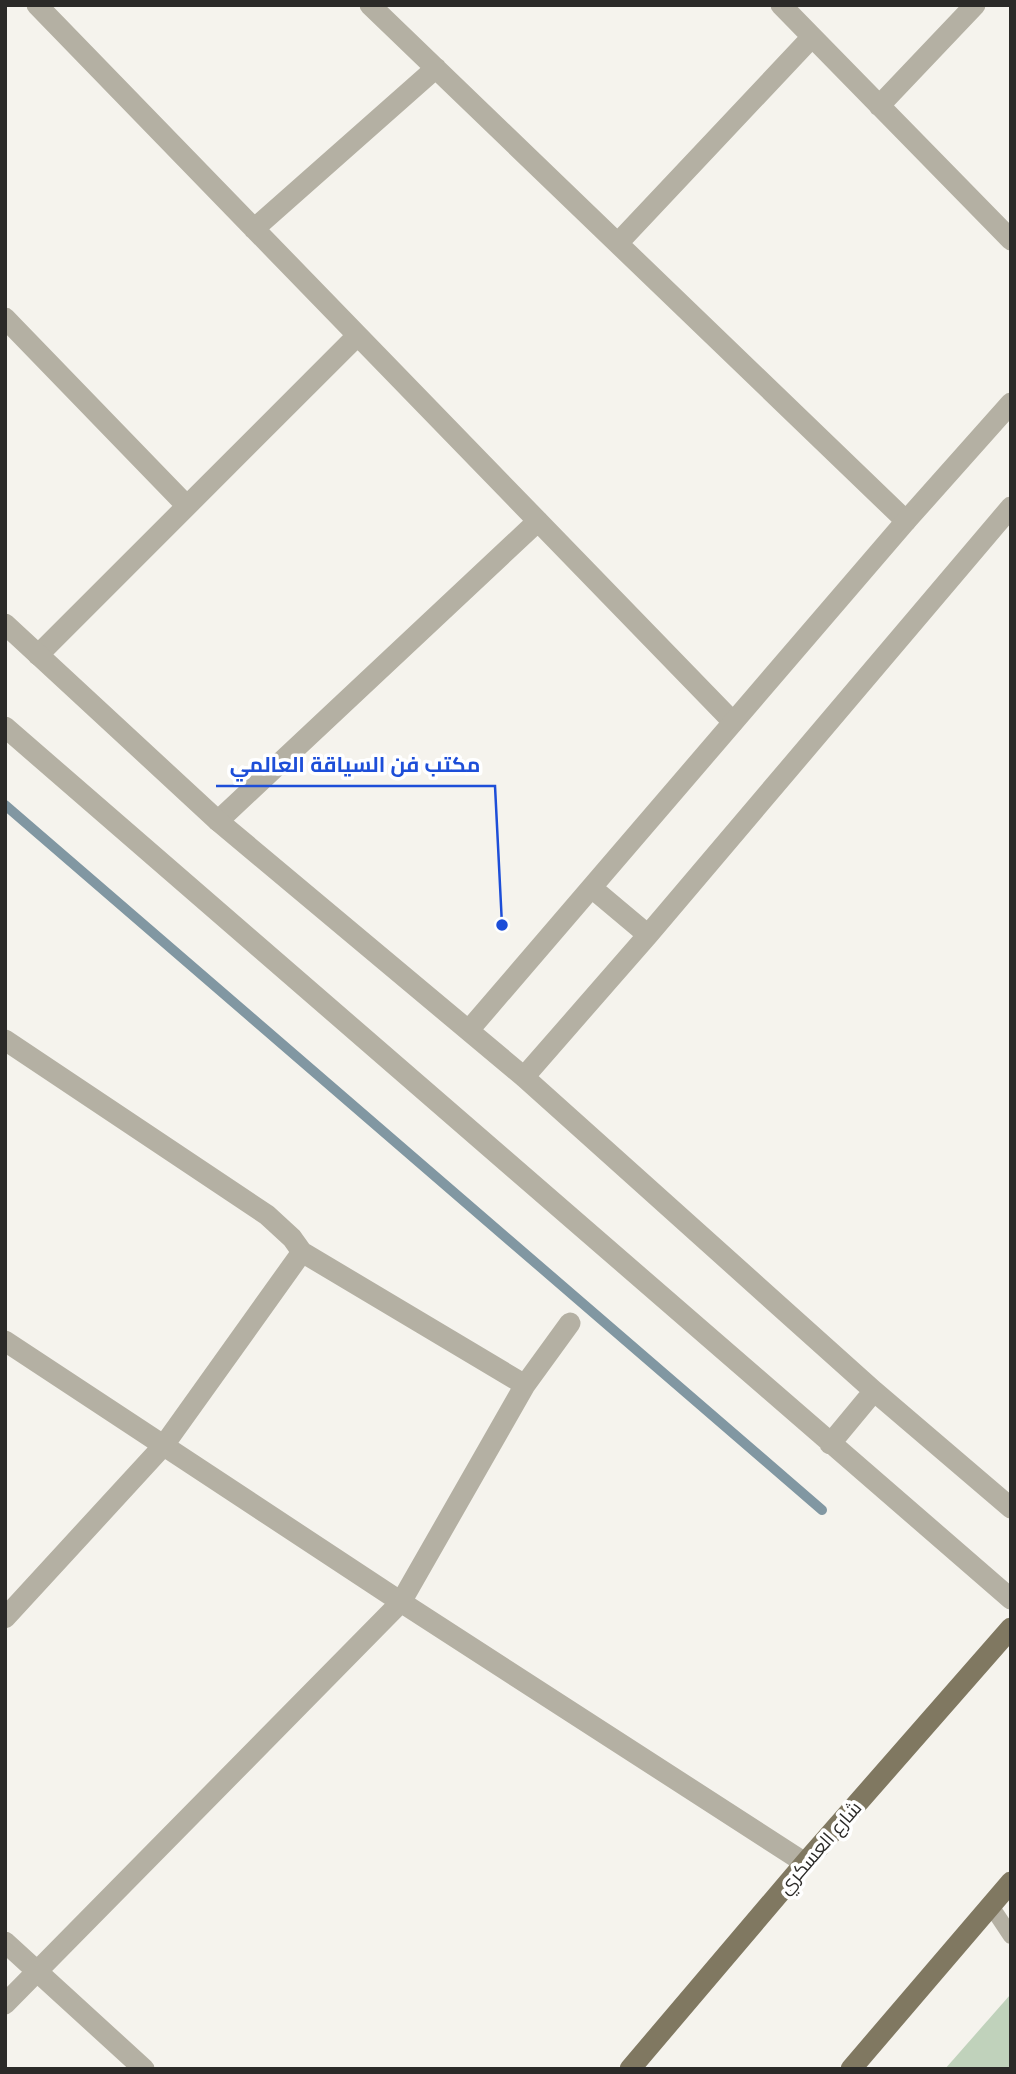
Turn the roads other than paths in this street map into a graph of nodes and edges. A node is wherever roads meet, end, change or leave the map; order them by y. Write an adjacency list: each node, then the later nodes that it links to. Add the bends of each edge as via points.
1 (37, 5): 8 (street)
2 (370, 5): 6 (street)
3 (781, 5): 5 (street)
4 (975, 5): 7 (street)
5 (812, 37): 7 (street); 10 (street)
6 (436, 68): 8 (street); 10 (street)
7 (878, 106): 9 (street)
8 (254, 229): 12 (street)
9 (1011, 240)
10 (618, 243): 17 (street)
11 (5, 318): 14 (street)
12 (357, 336): 14 (street); 16 (street)
13 (1011, 402): 17 (street)
14 (187, 506): 19 (street)
15 (1011, 507): 24 (street)
16 (538, 521): 20 (street); 22 (street)
17 (905, 521): 20 (street)
18 (5, 624): 19 (street)
19 (38, 655): 22 (street)
20 (733, 722): 23 (street)
21 (5, 727): 33 (street)
22 (219, 821): 25 (street)
23 (592, 888): 24 (street); 25 (street)
24 (648, 935): 27 (street)
25 (469, 1030): 27 (street)
26 (5, 1040): 28 (street, via 267,1215)
27 (524, 1077): 32 (street)
28 (302, 1252): 31 (street); 34 (street)
29 (570, 1322): 31 (street)
30 (5, 1341): 34 (street)
31 (525, 1385): 37 (street)
32 (874, 1391): 33 (street); 35 (street)
33 (830, 1444): 36 (street)
34 (164, 1445): 37 (street); 38 (street)
35 (1011, 1508)
36 (1011, 1600)
37 (401, 1602): 40 (street); 45 (street)
38 (5, 1618)
39 (1011, 1628): 40 (main road, شارع العسكري)
40 (805, 1863): 48 (main road, شارع العسكري)
41 (1011, 1882): 42 (main road)
42 (991, 1906): 43 (lane); 49 (main road)
43 (1011, 1936)
44 (5, 1942): 45 (street)
45 (37, 1971): 46 (street); 47 (street)
46 (5, 2004)
47 (144, 2069)
48 (630, 2069)
49 (851, 2069)

